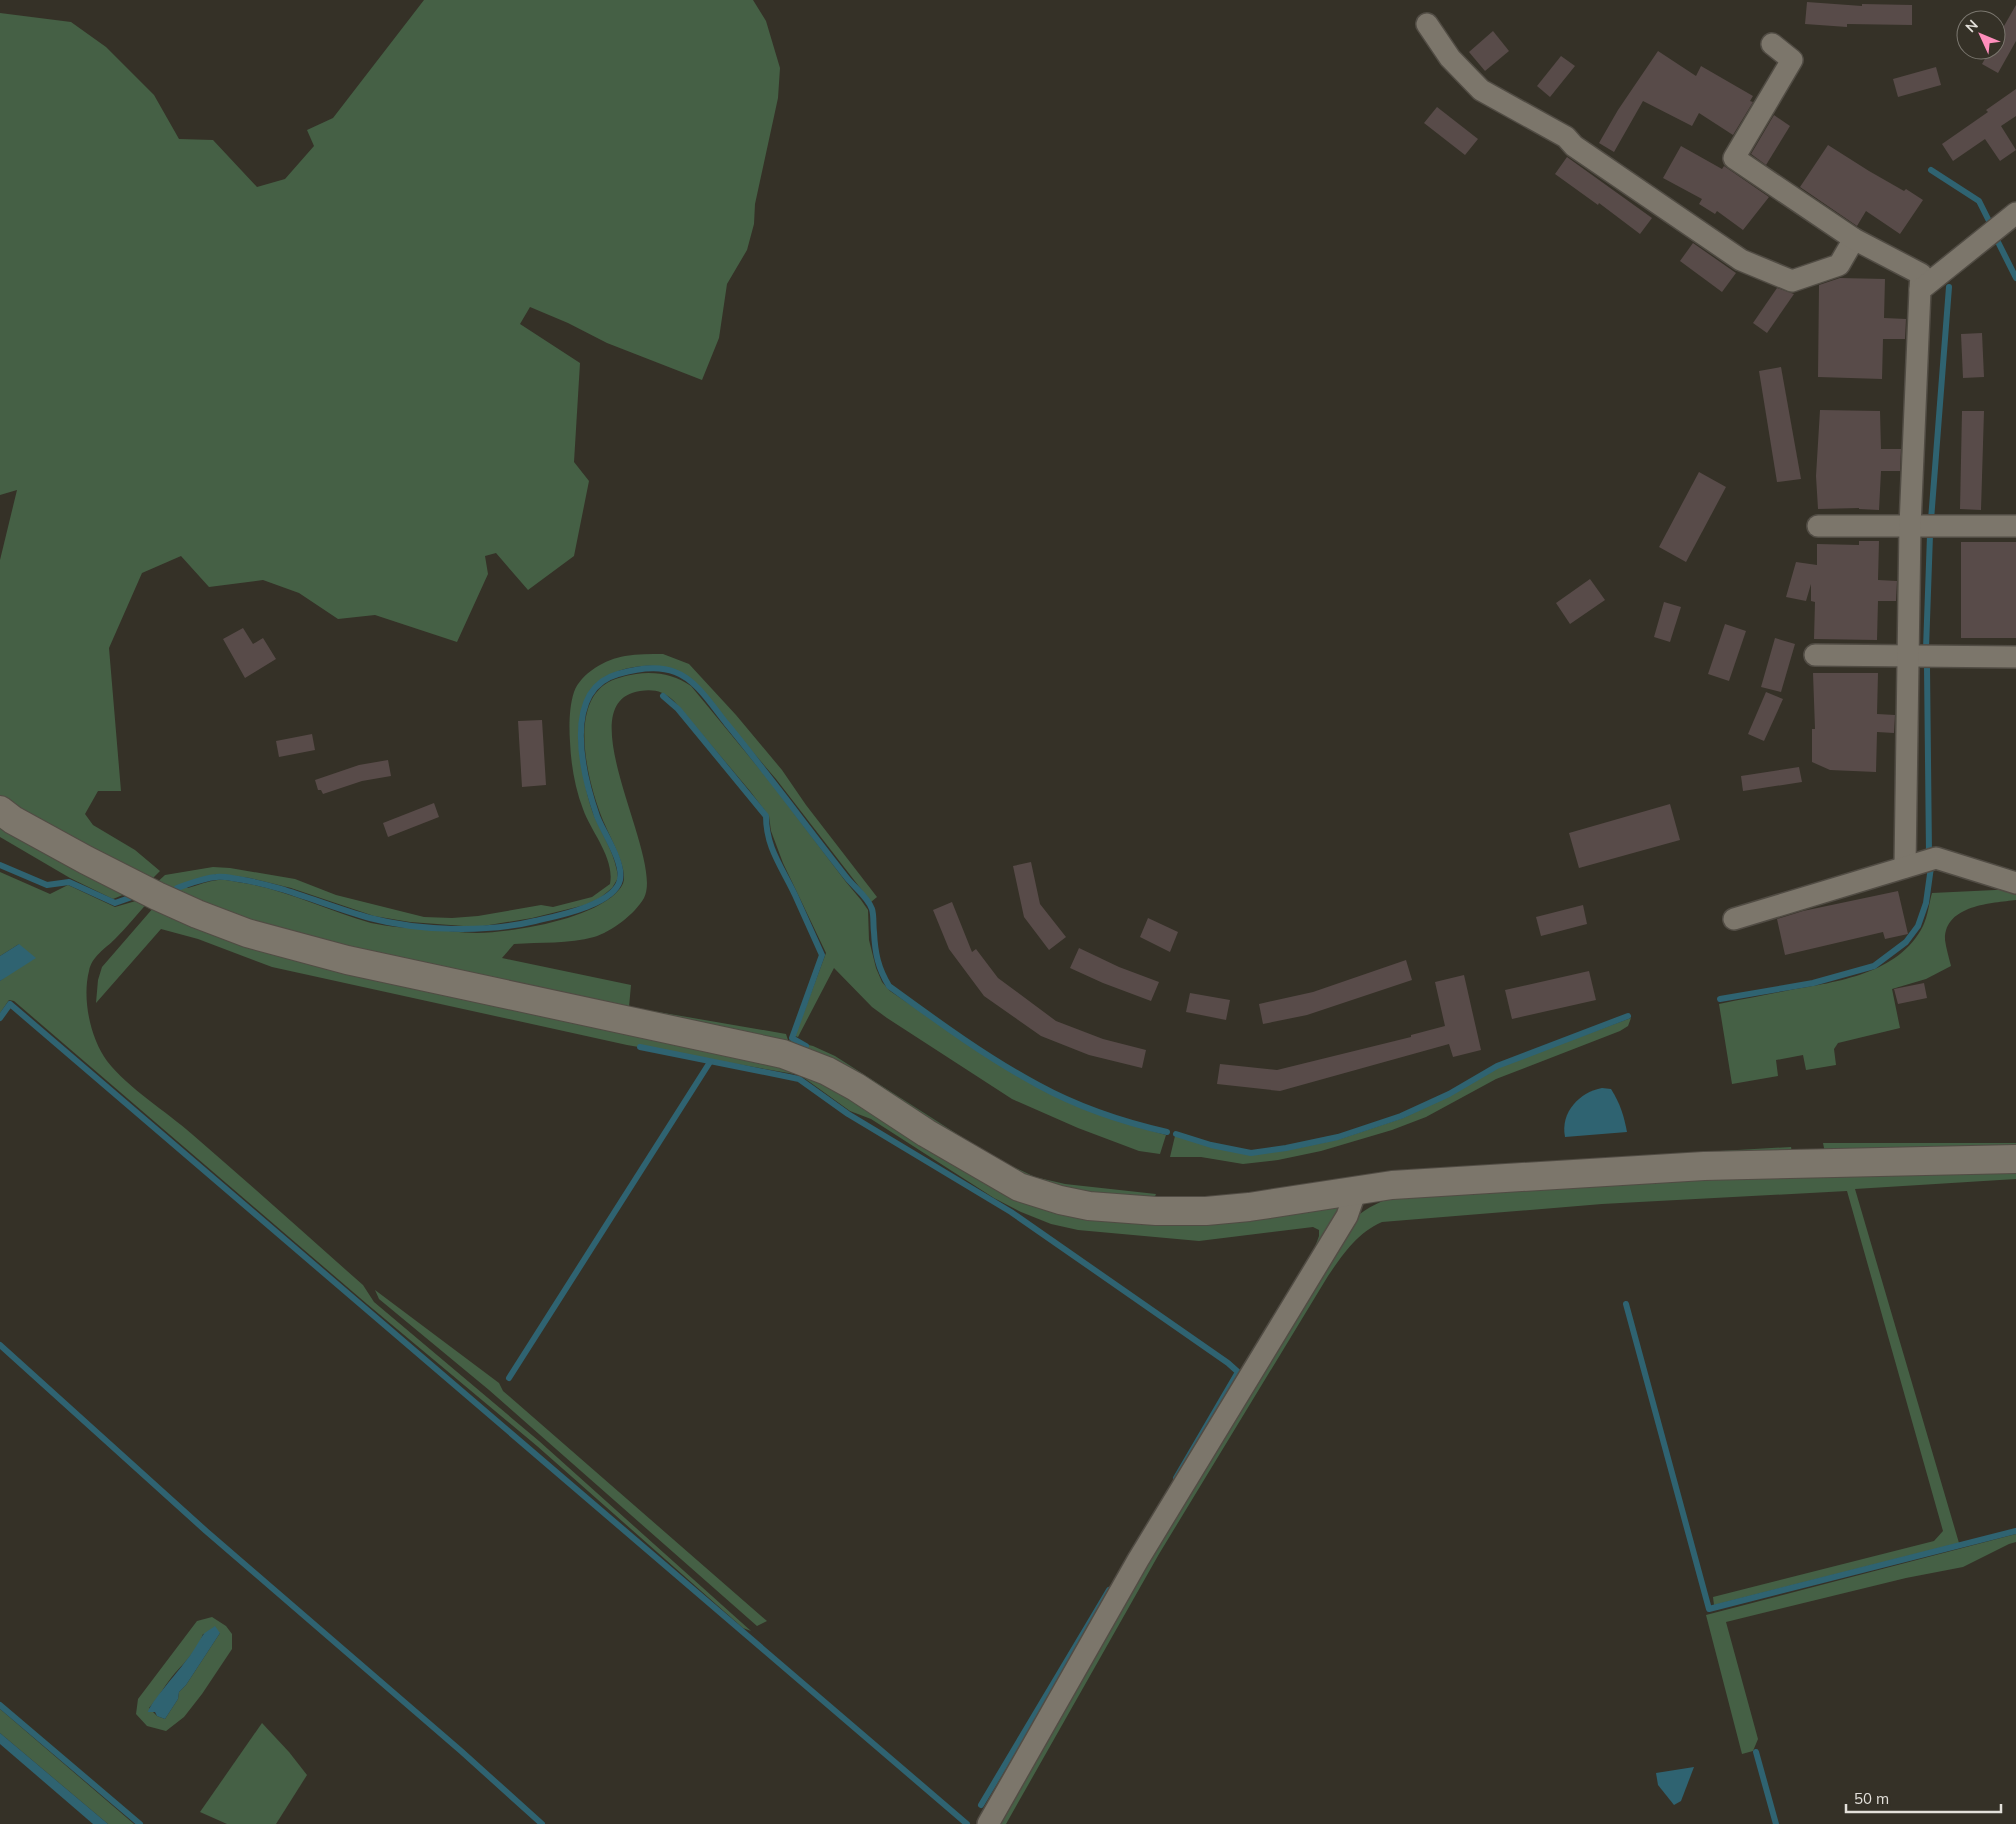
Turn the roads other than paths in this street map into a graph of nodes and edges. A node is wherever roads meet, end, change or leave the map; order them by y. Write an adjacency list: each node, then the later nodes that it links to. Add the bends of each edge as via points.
1 (1427, 24): 4 (street, via 1450,58 1481,90 1566,136 1574,146 1741,260 1792,281 1840,265)
2 (1772, 44): 4 (street, via 1792,60 1734,158)
3 (2016, 213): 5 (street)
4 (1854, 239): 5 (street, via 1921,274)
5 (1920, 290): 7 (street)
6 (1818, 526): 7 (street)
7 (1910, 526): 8 (street); 10 (street)
8 (2016, 526)
9 (1815, 655): 10 (street)
10 (1908, 656): 11 (street); 13 (street)
11 (2016, 657)
12 (0, 810): 17 (street, via 13,820 158,896 247,933 347,960 801,1060 856,1088 1019,1187 1060,1200 1089,1206 1206,1211)
13 (1905, 867): 14 (street, via 1936,858); 15 (street)
14 (2016, 883)
15 (1734, 919)
16 (2016, 1159): 17 (street, via 1704,1166 1392,1185)
17 (1356, 1190): 18 (street, via 1346,1216 1138,1560)
18 (988, 1824)

